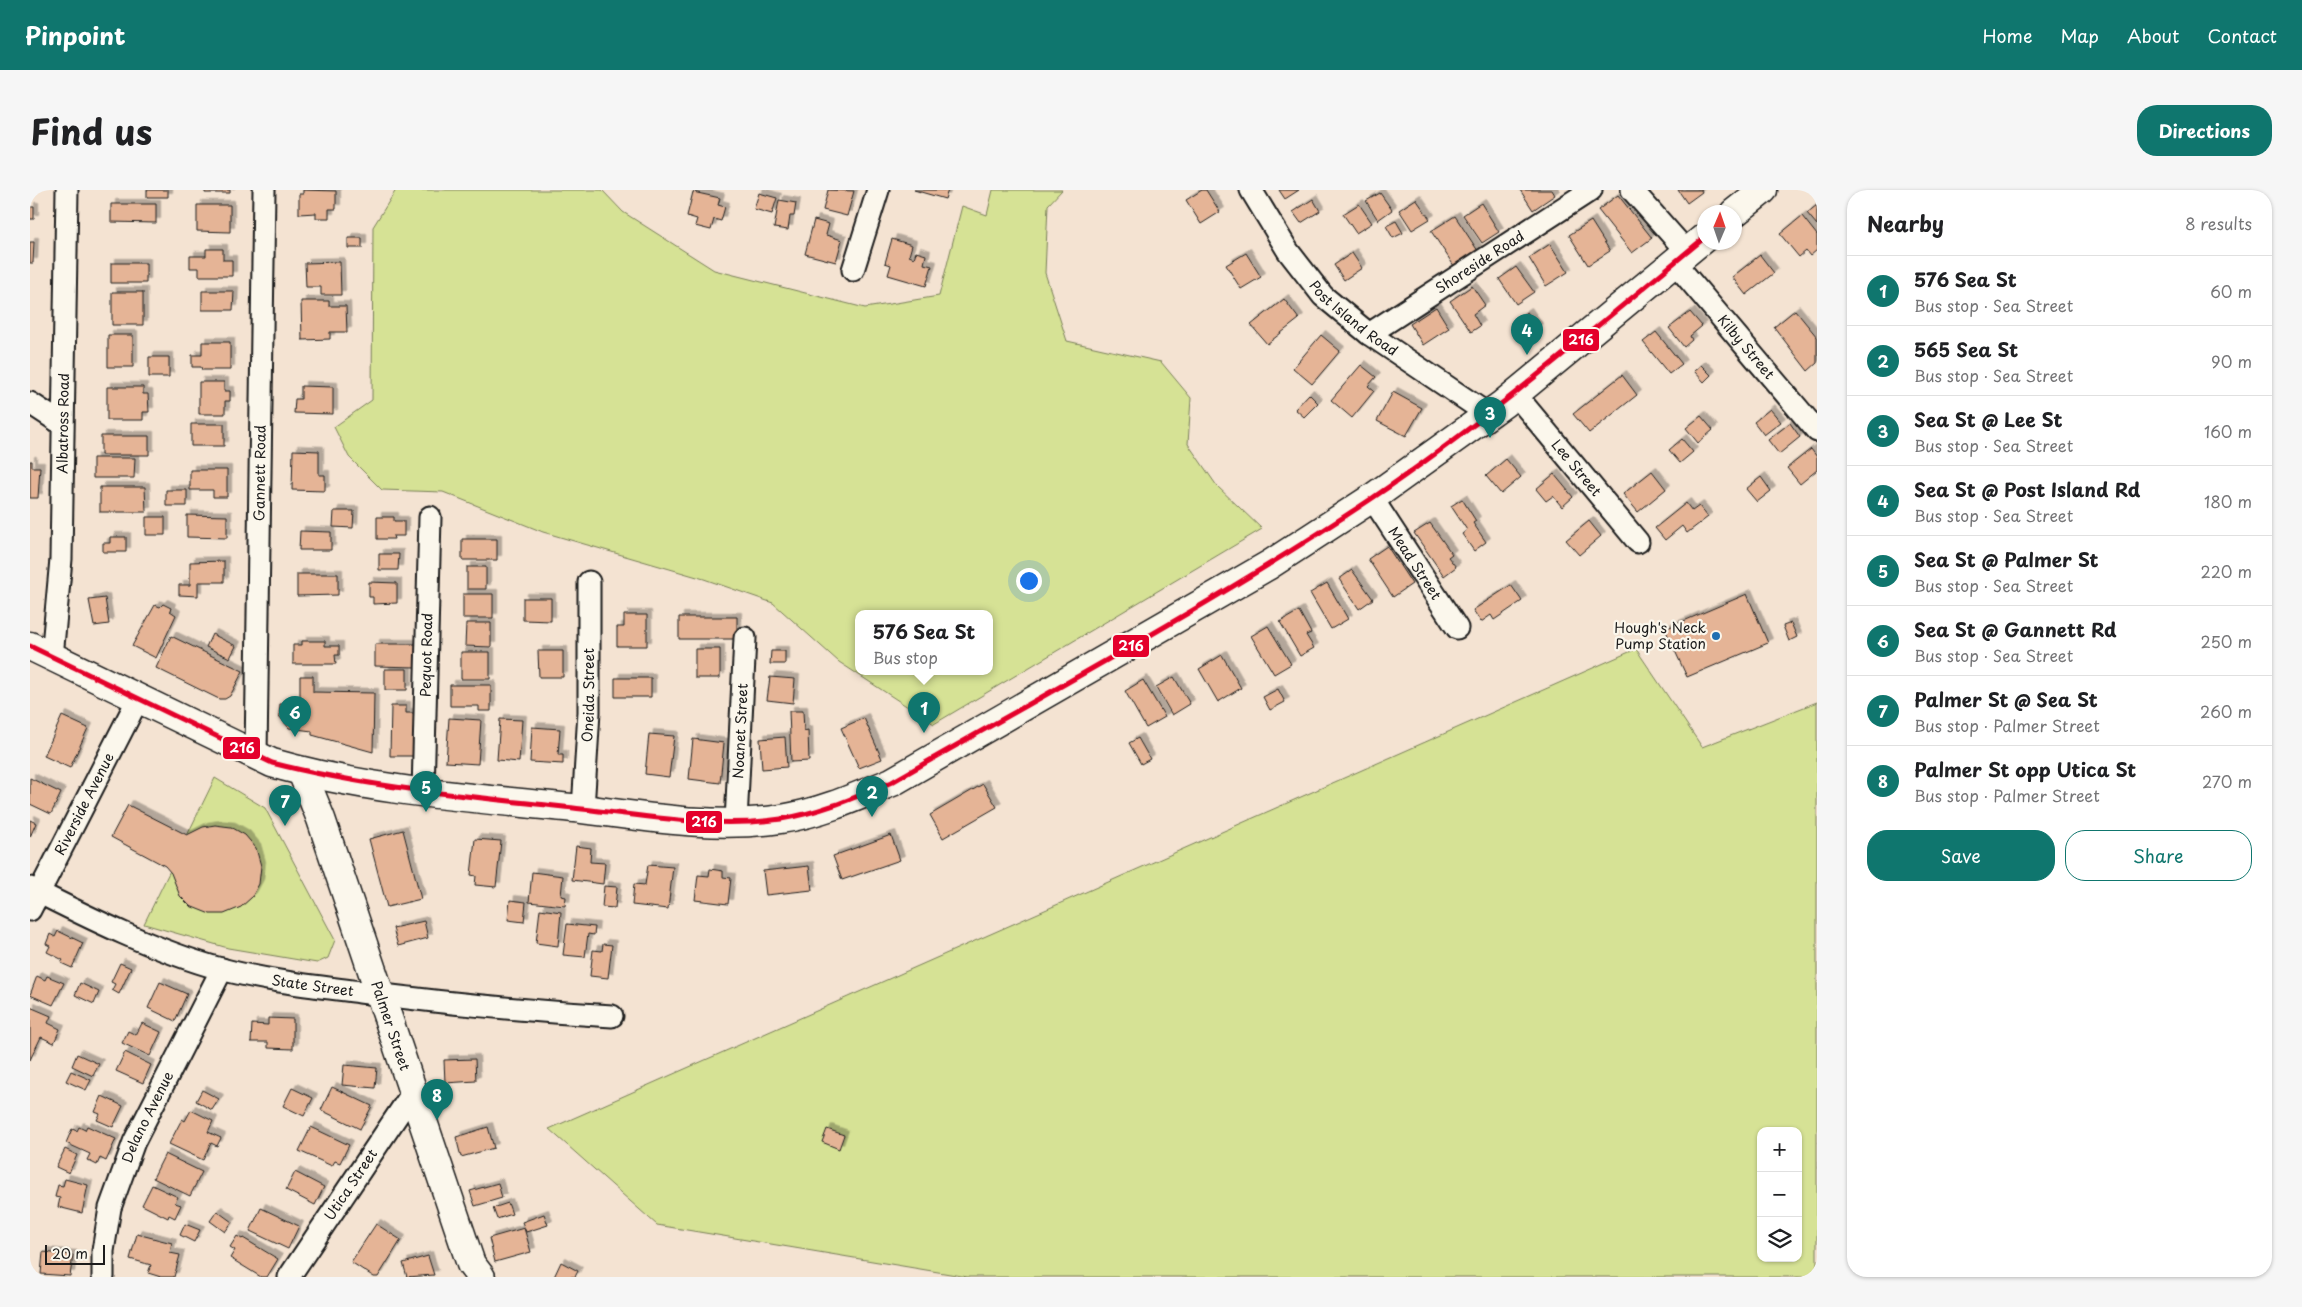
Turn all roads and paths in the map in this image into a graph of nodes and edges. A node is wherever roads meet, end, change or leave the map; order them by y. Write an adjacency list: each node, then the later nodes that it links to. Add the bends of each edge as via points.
1 (67, 190): 15 (street, Albatross Road)
2 (264, 190): 25 (street, Gannett Road)
3 (878, 190): 10 (street)
4 (1252, 190): 11 (street, Post Island Road, via 1288,251 1323,296)
5 (1591, 190): 11 (street, Shoreside Road)
6 (1632, 190): 9 (street)
7 (1763, 190): 8 (main road)
8 (1742, 207)
9 (1689, 251): 12 (main road); 16 (street, Kilby Street)
10 (853, 270)
11 (1369, 334): 14 (street, Post Island Road)
12 (1515, 394): 14 (main road); 19 (street, Lee Street)
13 (30, 403): 15 (street)
14 (1489, 415): 17 (main road)
15 (62, 424): 23 (street, Albatross Road, via 61,559)
16 (1817, 431)
17 (1372, 498): 21 (street, Mead Street); 29 (main road, via 1269,565 892,782 818,811 781,819)
18 (430, 517): 27 (street, Pequot Road)
19 (1638, 542)
20 (589, 582): 28 (street, Oneida Street, via 589,712)
21 (1457, 628)
22 (745, 638): 29 (street, Noanet Street)
23 (41, 652): 24 (main road)
24 (138, 699): 25 (main road); 30 (street, Riverside Avenue)
25 (256, 755): 26 (main road)
26 (302, 772): 27 (main road); 32 (main road, Palmer Street, via 321,818)
27 (423, 793): 28 (main road)
28 (583, 809): 29 (main road, via 699,823)
29 (736, 822)
30 (33, 897): 31 (street, State Street, via 162,949)
31 (222, 969): 32 (street, State Street); 35 (street, Delano Avenue, via 134,1142 110,1208 103,1251)
32 (379, 994): 33 (street, State Street, via 518,1010); 34 (main road, Palmer Street)
33 (612, 1016)
34 (413, 1092): 36 (street, Utica Street); 37 (main road, Palmer Street, via 471,1264)
35 (103, 1277)
36 (289, 1277)
37 (481, 1277)

